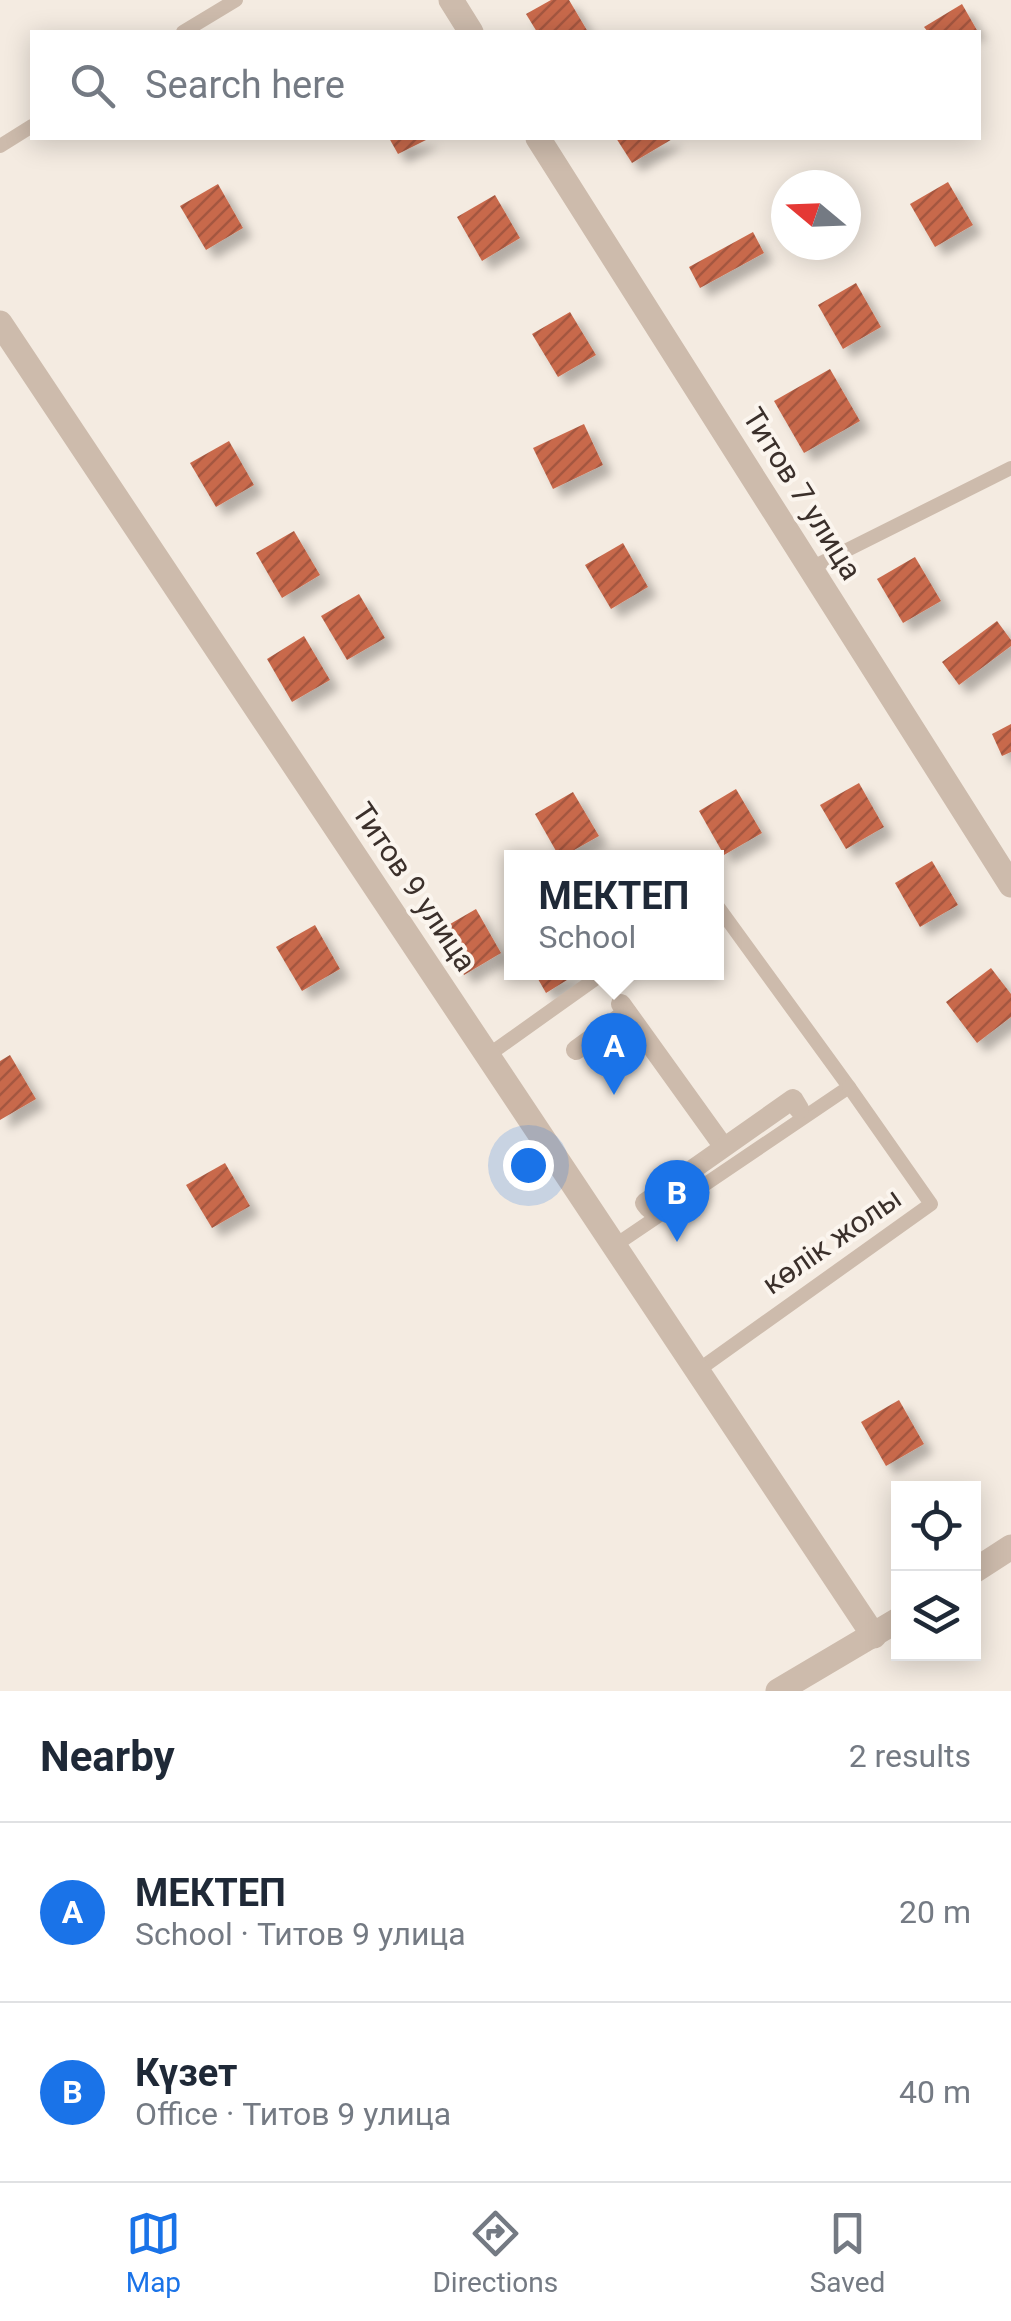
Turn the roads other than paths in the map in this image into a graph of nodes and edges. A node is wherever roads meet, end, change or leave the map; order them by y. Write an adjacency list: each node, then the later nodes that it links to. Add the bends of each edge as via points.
1 (236, 0): 3 (lane)
2 (450, 0): 4 (street)
3 (187, 30)
4 (470, 30)
5 (30, 127): 7 (lane)
6 (539, 140): 10 (street, Титов 7 улица)
7 (0, 146)
8 (0, 324): 15 (street, Титов 9 улица)
9 (1011, 468): 10 (lane)
10 (810, 568): 11 (street, Титов 7 улица)
11 (1011, 884)
12 (724, 915): 16 (lane, көлік жолы)
13 (594, 980): 15 (lane)
14 (576, 1050): 18 (street, via 624,1009)
15 (488, 1056): 20 (street, Титов 9 улица)
16 (849, 1086): 20 (lane); 21 (lane, көлік жолы, via 931,1204)
17 (799, 1110): 18 (street, via 793,1100)
18 (723, 1146): 19 (street, via 645,1202)
19 (649, 1208)
20 (614, 1246): 21 (street, Титов 9 улица)
21 (697, 1371): 25 (street, Титов 9 улица)
22 (1011, 1547): 23 (street)
23 (975, 1571)
24 (891, 1625): 25 (street)
25 (874, 1636): 26 (street)
26 (778, 1691)

